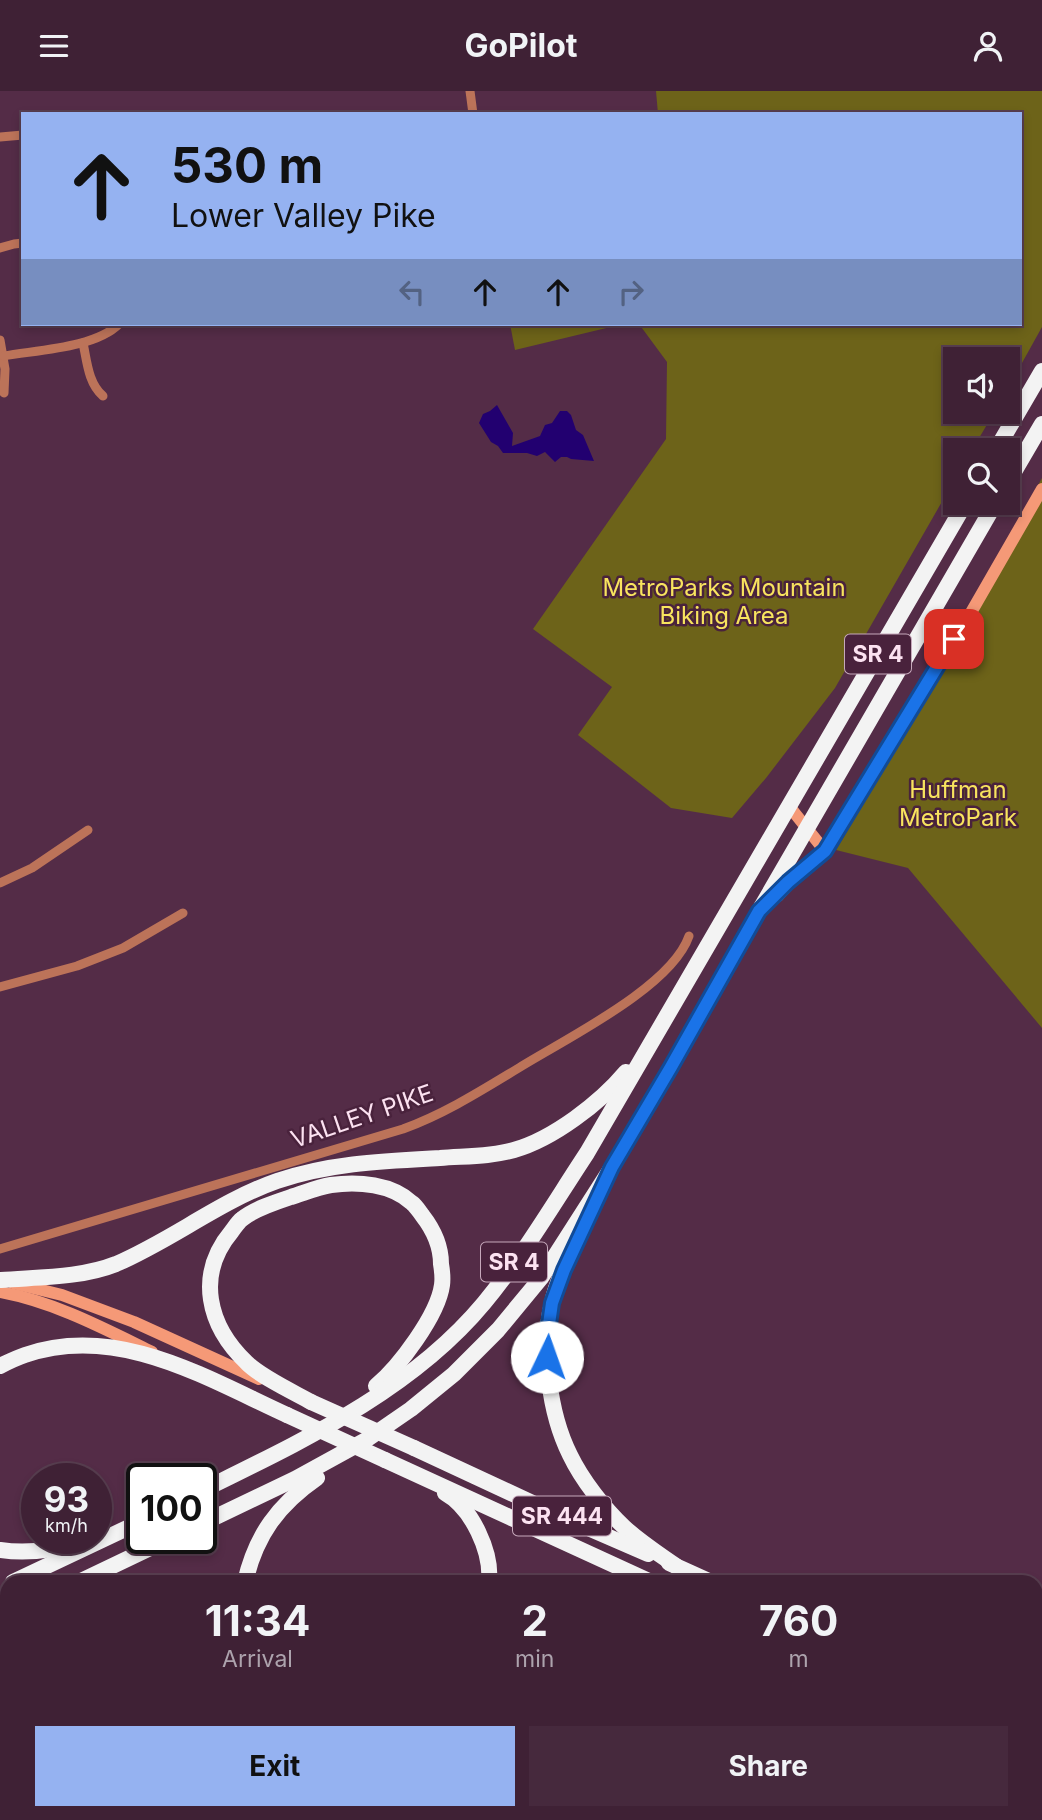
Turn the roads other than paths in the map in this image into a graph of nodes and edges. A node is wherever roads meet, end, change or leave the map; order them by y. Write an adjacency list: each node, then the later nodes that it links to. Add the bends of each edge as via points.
1 (470, 91): 2 (street)
2 (473, 112)
3 (21, 135): 4 (street)
4 (0, 138)
5 (21, 243): 6 (street)
6 (0, 248)
7 (116, 326): 9 (street)
8 (0, 340): 10 (street)
9 (83, 343): 10 (street); 13 (street, via 90,375)
10 (4, 356): 12 (street)
11 (1042, 372): 15 (highway)
12 (4, 393)
13 (103, 396)
14 (1042, 424): 16 (highway)
15 (1003, 438)
16 (1020, 462)
17 (1042, 489): 23 (street)
18 (958, 515): 20 (highway, SR 4)
19 (988, 515): 21 (highway, SR 4)
20 (789, 806): 21 (street); 29 (highway, SR 4)
21 (807, 828): 23 (street); 25 (highway, SR 4)
22 (88, 830): 24 (street, via 32,868)
23 (825, 851): 25 (highway)
24 (0, 883)
25 (759, 911): 30 (highway, SR 4)
26 (183, 913): 28 (street, via 123,948)
27 (689, 936): 31 (street, VALLEY PIKE, via 680,954 632,999 430,1119)
28 (0, 987)
29 (647, 1049): 32 (highway, via 602,1098 545,1137 514,1150 311,1171 230,1202 114,1265); 37 (highway, SR 4, via 587,1153 484,1303 405,1376)
30 (612, 1167): 38 (highway, SR 4, via 541,1278 498,1330 443,1383); 47 (highway, via 552,1303 548,1375 555,1414 570,1455 596,1495 625,1528)
31 (0, 1249)
32 (0, 1280): 36 (street, via 62,1294 134,1322)
33 (0, 1291): 34 (street, via 71,1312)
34 (178, 1365): 35 (highway, via 122,1349 80,1345 25,1355); 39 (highway, SR 444, bridge)
35 (0, 1366)
36 (310, 1402): 37 (highway, via 250,1366 226,1338 210,1296 216,1254 243,1218 275,1202 330,1185 388,1188 412,1202 429,1224 441,1251 442,1286 431,1315 387,1378); 47 (highway, SR 444, bridge)
37 (327, 1425): 40 (highway, SR 4)
38 (366, 1440): 41 (highway, SR 4); 50 (highway, via 298,1491 271,1520)
39 (385, 1460): 51 (highway, via 451,1497 473,1522 486,1549); 52 (highway, SR 444)
40 (217, 1483)
41 (217, 1516)
42 (125, 1530): 43 (highway); 48 (highway)
43 (112, 1533)
44 (0, 1550): 45 (highway)
45 (21, 1550)
46 (138, 1554): 49 (highway)
47 (676, 1566): 53 (highway, SR 444)
48 (28, 1575)
49 (94, 1575)
50 (247, 1575)
51 (490, 1575)
52 (637, 1575)
53 (696, 1575)

